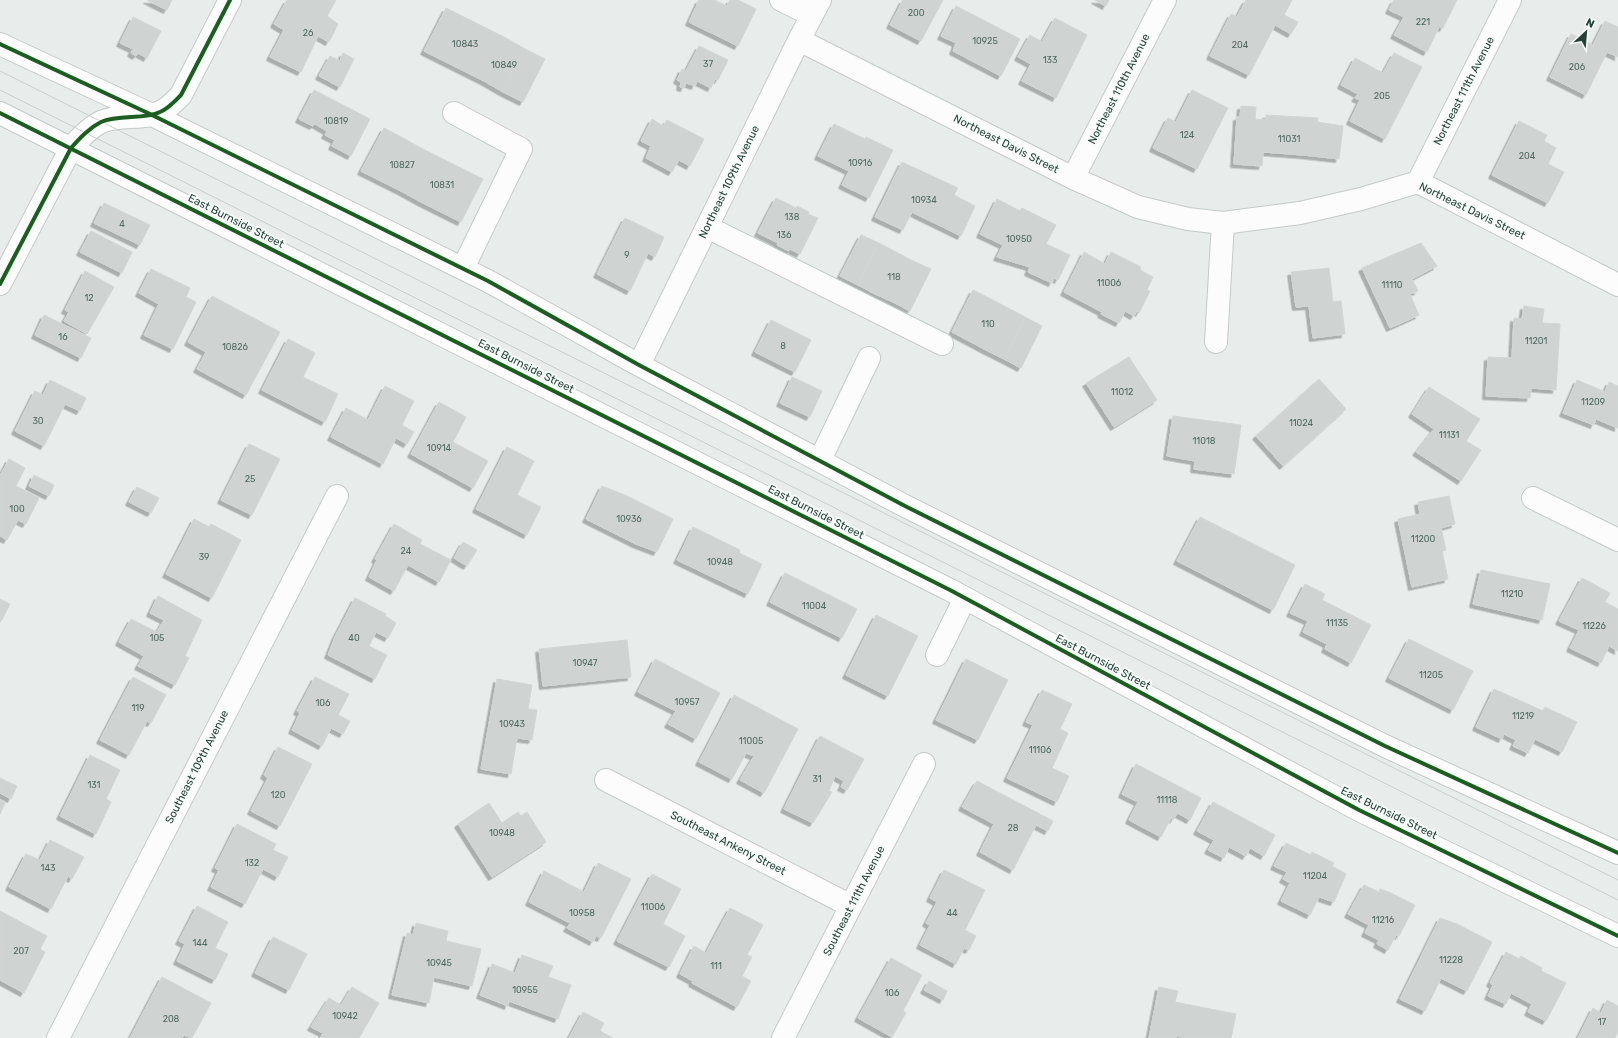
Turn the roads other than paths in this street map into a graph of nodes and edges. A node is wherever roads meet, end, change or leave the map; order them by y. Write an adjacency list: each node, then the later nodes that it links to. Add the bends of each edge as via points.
1 (230, 0): 10 (street, via 181,95 159,113)
2 (781, 0): 5 (street)
3 (1165, 0): 12 (street, Northeast 110th Avenue)
4 (1510, 0): 13 (street, Northeast 111th Avenue)
5 (816, 8): 6 (street, Northeast 109th Avenue)
6 (798, 40): 12 (street, Northeast Davis Street); 15 (street, Northeast 109th Avenue)
7 (0, 44): 10 (street)
8 (0, 113): 11 (street, East Burnside Street)
9 (454, 113): 16 (street, via 521,148)
10 (150, 114): 11 (street, via 102,122 85,132); 16 (street)
11 (71, 148): 17 (street); 27 (street, East Burnside Street)
12 (1073, 178): 14 (street, Northeast Davis Street, via 1138,208 1188,219)
13 (1418, 182): 14 (street, Northeast Davis Street, via 1300,213); 18 (street, Northeast Davis Street)
14 (1223, 223): 19 (street)
15 (707, 227): 20 (street); 22 (street, Northeast 109th Avenue)
16 (463, 268): 22 (street)
17 (0, 284)
18 (1618, 285)
19 (1216, 342)
20 (942, 344)
21 (869, 358): 23 (street)
22 (639, 365): 23 (street)
23 (820, 460): 31 (street, via 905,506 1385,746)
24 (336, 496): 34 (street, Southeast 109th Avenue)
25 (1533, 498): 26 (street)
26 (1618, 540)
27 (965, 598): 28 (street); 33 (street, East Burnside Street, via 1359,810)
28 (937, 654)
29 (924, 764): 32 (street, Southeast 111th Avenue)
30 (606, 780): 32 (street, Southeast Ankeny Street)
31 (1618, 853)
32 (851, 906): 35 (street, Southeast 111th Avenue)
33 (1618, 936)
34 (58, 1038)
35 (783, 1038)

